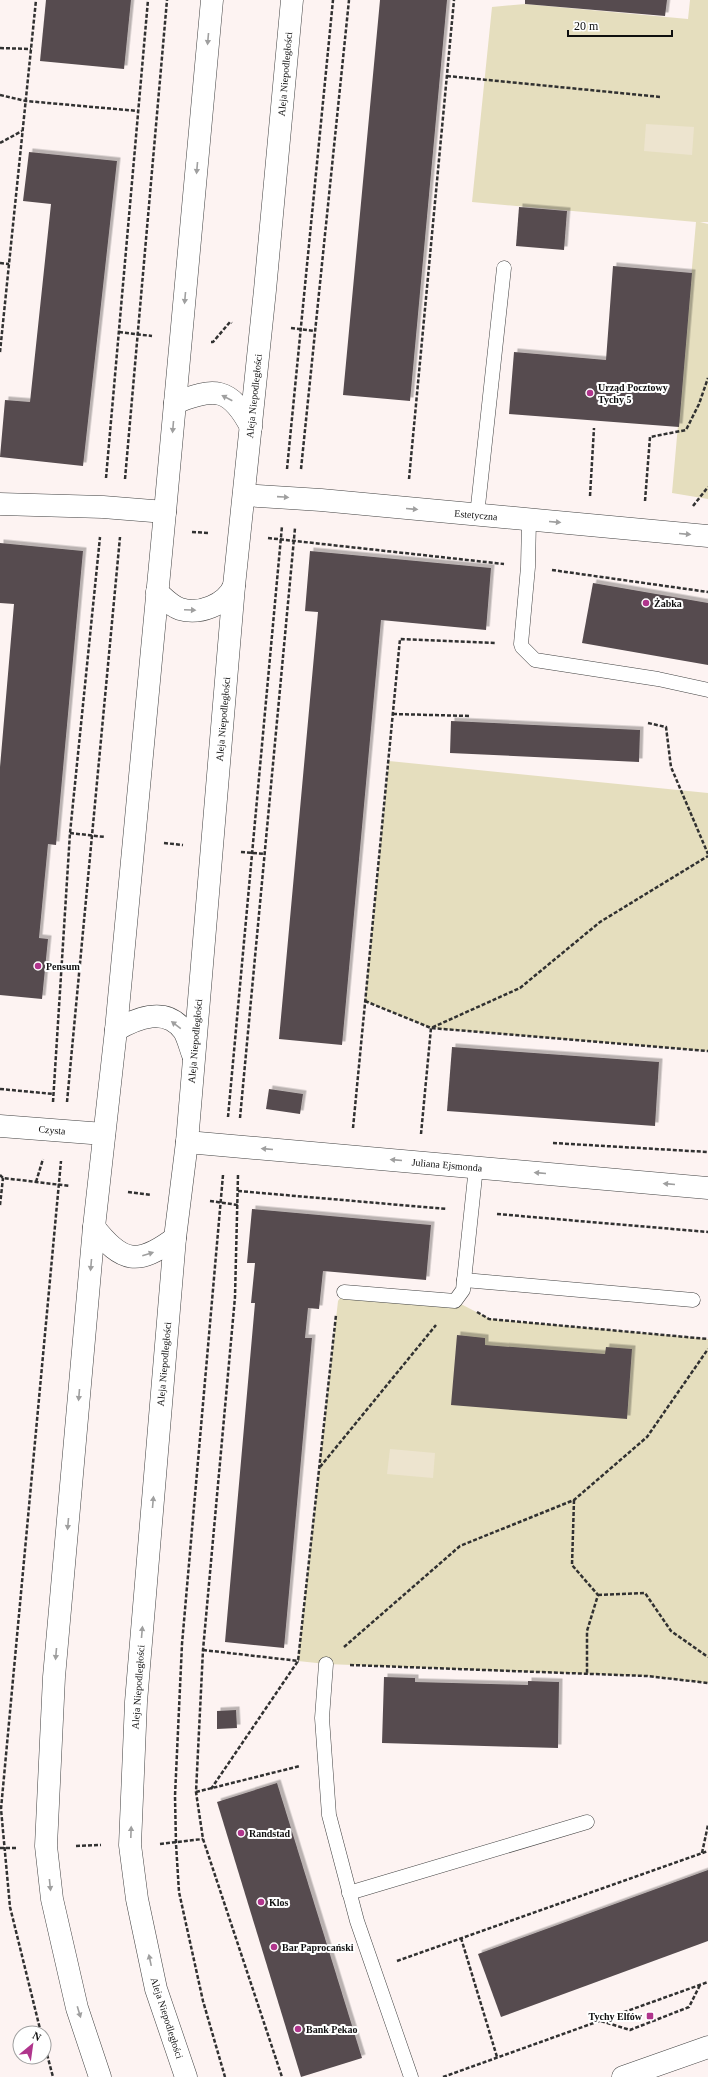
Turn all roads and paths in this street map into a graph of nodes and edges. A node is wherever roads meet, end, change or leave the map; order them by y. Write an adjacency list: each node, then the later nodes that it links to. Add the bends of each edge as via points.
1 (36, 0): 10 (path)
2 (148, 0): 15 (path)
3 (167, 0): 25 (path)
4 (212, 0): 26 (street, one-way to 26)
5 (292, 0): 21 (street, Aleja Niepodległości)
6 (333, 0): 22 (path)
7 (349, 0): 23 (path)
8 (454, 0): 11 (path)
9 (0, 48): 10 (path)
10 (31, 49): 14 (path)
11 (447, 76): 13 (path); 32 (path)
12 (0, 95): 14 (path)
13 (661, 97)
14 (26, 100): 15 (path); 16 (path)
15 (138, 111): 24 (path)
16 (23, 130): 17 (path); 19 (path)
17 (0, 143)
18 (0, 263): 19 (path)
19 (9, 264): 27 (path)
20 (504, 268): 41 (lane)
21 (262, 326): 22 (path); 26 (path, via 230,322 213,342); 30 (street, Aleja Niepodległości)
22 (301, 329): 23 (path); 35 (path)
23 (315, 331): 35 (path)
24 (119, 332): 25 (path); 39 (path)
25 (138, 334): 26 (path); 39 (path)
26 (181, 339): 29 (street)
27 (0, 352)
28 (708, 378): 38 (path, via 686,430 650,437)
29 (175, 403): 30 (street, one-way to 29, via 241,409 223,396 204,392); 43 (street, one-way to 43)
30 (251, 427): 34 (street, Aleja Niepodległości)
31 (594, 428): 36 (path)
32 (409, 481)
33 (708, 488): 40 (path)
34 (244, 495): 35 (street, Estetyczna, one-way to 35); 44 (street, Aleja Niepodległości)
35 (291, 498): 41 (street, Estetyczna, one-way to 41); 46 (path); 47 (path)
36 (589, 499)
37 (0, 504): 39 (street)
38 (644, 504)
39 (113, 508): 43 (street); 55 (path); 56 (path)
40 (690, 509)
41 (477, 515): 42 (street, Estetyczna)
42 (529, 520): 45 (street, Estetyczna, one-way to 45); 50 (lane, via 528,567)
43 (165, 521): 44 (path); 49 (street)
44 (239, 536): 46 (path); 48 (street, Aleja Niepodległości)
45 (708, 536)
46 (281, 539): 47 (path); 59 (path)
47 (294, 541): 60 (path)
48 (234, 586): 49 (street, one-way to 48, via 174,606 194,611 217,604 227,597); 58 (street, Aleja Niepodległości)
49 (157, 592): 57 (street)
50 (521, 644): 51 (lane, via 535,660); 52 (path, via 400,639)
51 (708, 690)
52 (393, 714): 53 (path); 62 (path)
53 (470, 716)
54 (648, 723): 61 (path, via 666,727 671,767)
55 (70, 833): 56 (path); 68 (path)
56 (91, 835): 57 (path); 71 (path)
57 (134, 840): 58 (path); 64 (street)
58 (211, 848): 59 (path); 66 (street, Aleja Niepodległości)
59 (254, 853): 60 (path); 75 (path)
60 (265, 854): 75 (path)
61 (708, 855): 63 (path, via 600,922 520,988)
62 (365, 1001): 63 (path); 70 (path)
63 (431, 1028): 65 (path); 73 (path)
64 (116, 1030): 66 (street, one-way to 64, via 184,1032 167,1019 142,1017); 72 (street)
65 (708, 1051)
66 (194, 1058): 74 (street, Aleja Niepodległości)
67 (0, 1089): 68 (path)
68 (54, 1094): 71 (path)
69 (0, 1126): 71 (street, Czysta)
70 (353, 1129)
71 (58, 1131): 72 (street, Czysta); 78 (path); 111 (path, via 1,1809 10,1906)
72 (104, 1134): 81 (street)
73 (420, 1135)
74 (187, 1142): 75 (street, Juliana Ejsmonda); 82 (street, Aleja Niepodległości)
75 (232, 1146): 76 (street, Juliana Ejsmonda, one-way to 75); 92 (path, via 238,1205 234,1297); 118 (path, via 182,1644 175,1796 179,1892 203,2001)
76 (476, 1167): 79 (street, Juliana Ejsmonda, one-way to 76); 83 (lane)
77 (0, 1175): 80 (path, via 3,1178)
78 (36, 1182)
79 (708, 1188)
80 (0, 1205)
81 (94, 1226): 82 (street, one-way to 82, via 109,1246 134,1257 155,1252); 116 (street, one-way to 116, via 54,1677 46,1846 52,1899 78,2008)
82 (175, 1238): 117 (street, Aleja Niepodległości, one-way to 82, via 156,1989 137,1899 130,1845 136,1702)
83 (464, 1280): 85 (lane); 86 (lane, via 464,1290)
84 (344, 1292): 86 (lane); 89 (path, via 338,1301)
85 (693, 1300)
86 (455, 1301): 87 (path, via 489,1318); 89 (path)
87 (708, 1338)
88 (708, 1349): 90 (path, via 647,1437)
89 (320, 1468): 94 (path)
90 (574, 1500): 91 (path, via 572,1565); 95 (path, via 460,1546)
91 (598, 1595): 93 (path, via 645,1593 671,1631); 96 (path, via 587,1631)
92 (203, 1650): 94 (path); 100 (path)
93 (708, 1658)
94 (298, 1661): 95 (path); 99 (path)
95 (326, 1664): 96 (path); 98 (lane, via 322,1718)
96 (587, 1674): 97 (path, via 647,1676)
97 (708, 1683)
98 (325, 1760): 99 (path); 105 (lane, via 329,1815)
99 (211, 1788): 100 (path)
100 (196, 1792): 119 (path, via 203,1838)
101 (587, 1822): 105 (lane)
102 (708, 1825): 104 (path)
103 (708, 1851): 104 (path)
104 (702, 1853): 106 (path)
105 (349, 1893): 107 (lane)
106 (461, 1938): 107 (path); 113 (path)
107 (373, 1969): 120 (lane)
108 (708, 1982): 109 (path)
109 (700, 1984): 110 (path); 110 (path, via 689,2008 630,2030)
110 (600, 2020): 113 (path)
111 (39, 2025)
112 (708, 2047): 122 (street)
113 (497, 2057): 121 (path)
114 (50, 2065): 115 (path)
115 (53, 2077)
116 (100, 2077)
117 (186, 2077)
118 (225, 2077)
119 (282, 2077)
120 (411, 2077)
121 (443, 2077)
122 (622, 2077)

